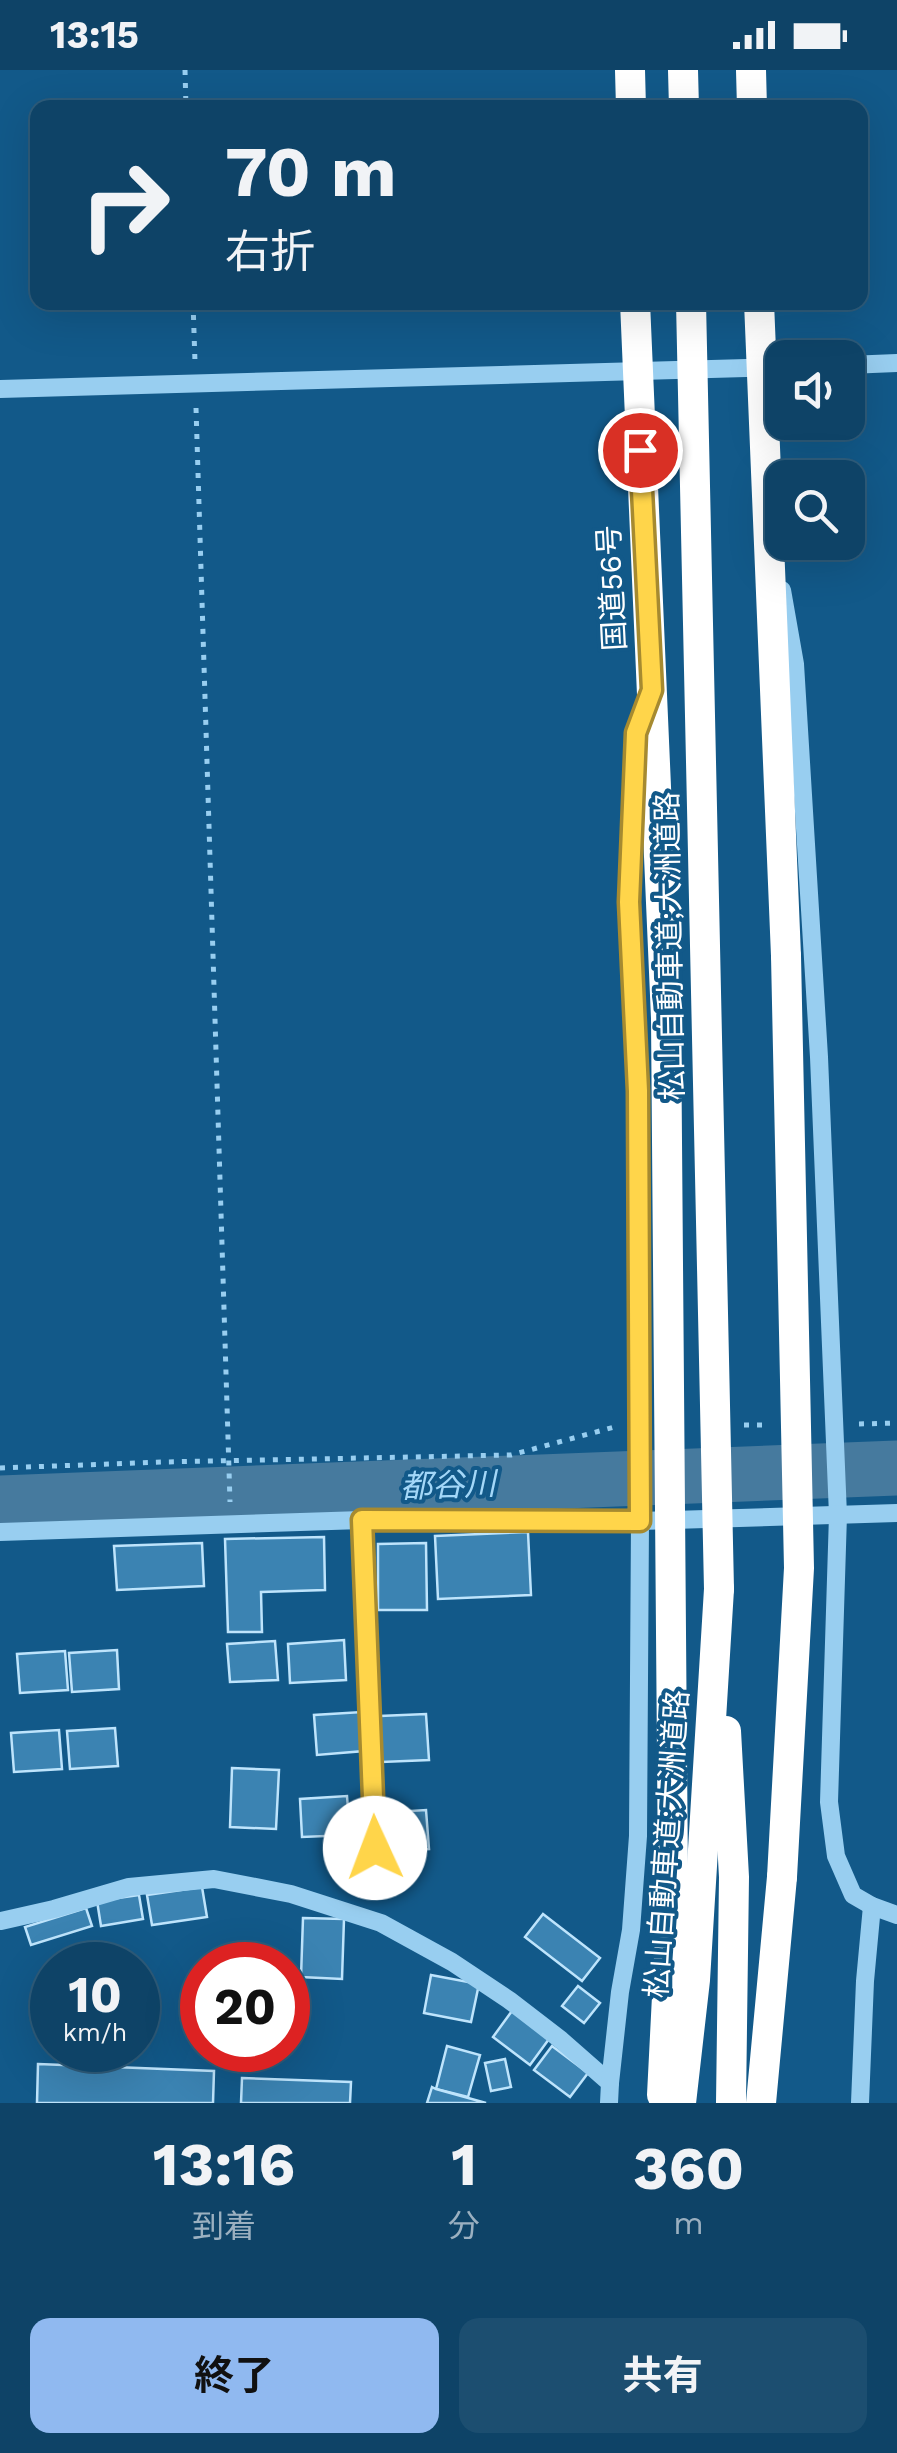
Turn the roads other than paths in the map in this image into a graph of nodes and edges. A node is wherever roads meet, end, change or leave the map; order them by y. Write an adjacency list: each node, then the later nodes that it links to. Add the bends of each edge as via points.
1 (630, 70): 4 (highway)
2 (683, 70): 5 (highway)
3 (751, 70): 6 (highway)
4 (631, 100)
5 (684, 100)
6 (752, 100)
7 (635, 310): 14 (highway, 国道56号)
8 (691, 310): 24 (highway, 松山自動車道;大洲道路, bridge)
9 (761, 310): 10 (highway)
10 (767, 340)
11 (897, 364): 12 (street)
12 (865, 365)
13 (765, 367): 14 (street)
14 (637, 370): 15 (street); 18 (highway, 国道56号)
15 (0, 389)
16 (770, 560): 36 (highway, bridge, via 799,1568 782,1878)
17 (771, 560): 20 (street, via 784,593 795,664)
18 (652, 690): 22 (street, via 636,733 629,902 638,1091); 26 (highway, 国道56号, bridge)
19 (897, 1513): 20 (street)
20 (838, 1514): 22 (street); 27 (street, via 829,1802 836,1856 853,1895)
21 (362, 1520): 22 (street); 23 (street); 25 (street)
22 (640, 1521): 31 (street, via 638,1836)
23 (0, 1532)
24 (719, 1589): 26 (highway, 松山自動車道;大洲道路); 35 (highway, 松山自動車道;大洲道路, via 734,1877)
25 (375, 1848)
26 (687, 1877): 33 (highway); 34 (highway, 松山自動車道;大洲道路, via 695,1980)
27 (872, 1906): 29 (street); 37 (street)
28 (0, 1910): 30 (street)
29 (897, 1915)
30 (0, 1922): 31 (street, via 129,1887 214,1878 291,1894 380,1923 452,1962)
31 (610, 2082): 32 (street)
32 (609, 2103)
33 (662, 2103)
34 (680, 2103)
35 (731, 2103)
36 (761, 2103)
37 (860, 2103)

